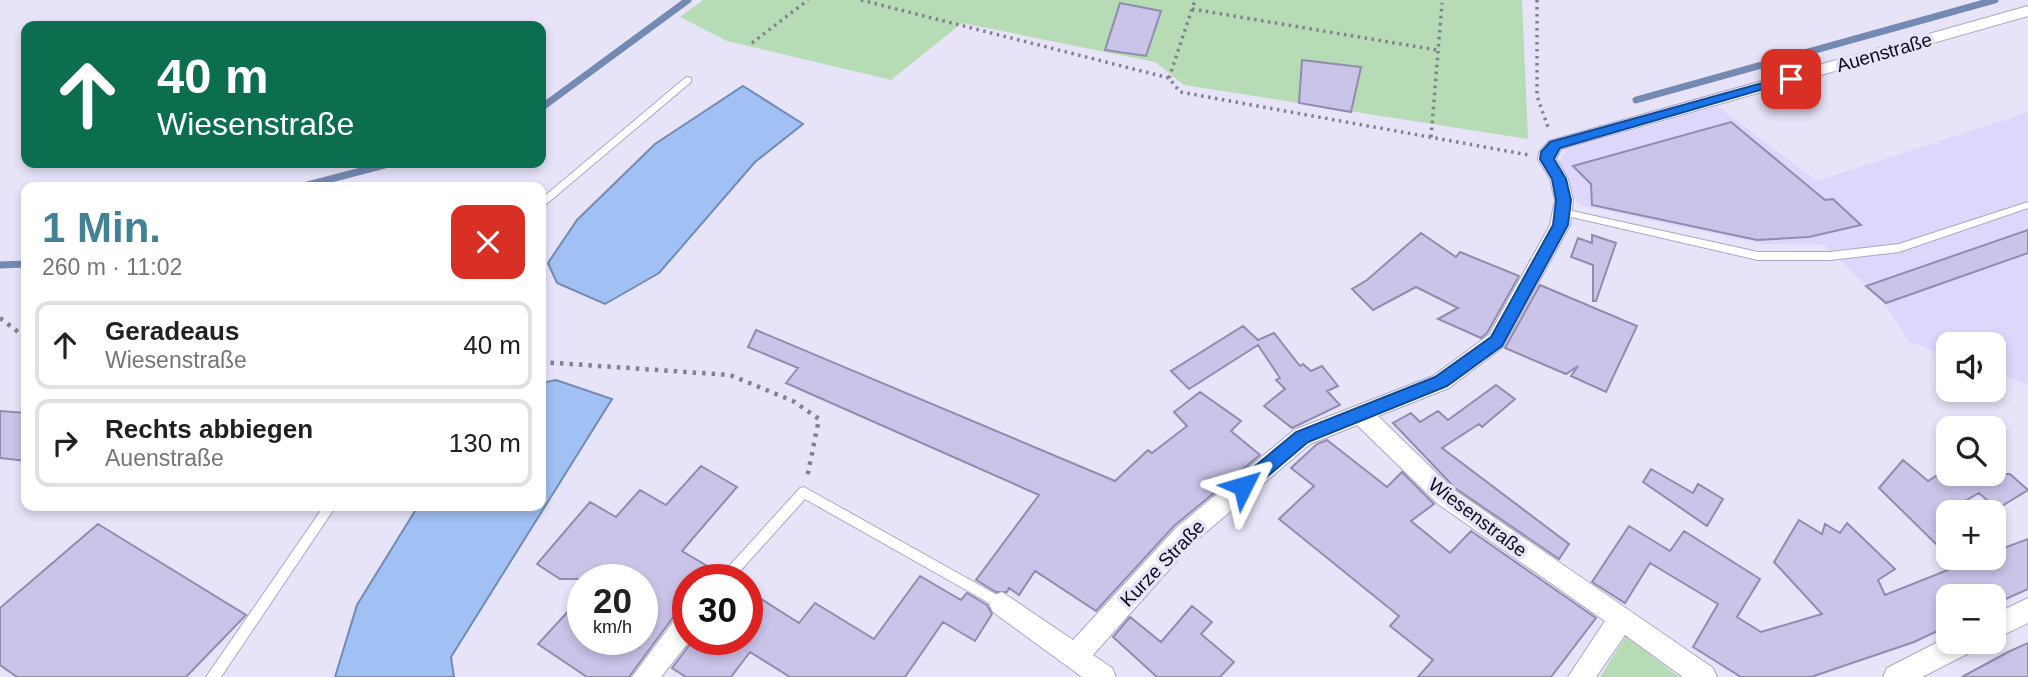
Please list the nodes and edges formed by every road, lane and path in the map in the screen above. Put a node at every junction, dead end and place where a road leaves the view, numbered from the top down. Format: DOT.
graph roads {
  1 [pos="808,0"];
  2 [pos="861,0"];
  3 [pos="1195,0"];
  4 [pos="1537,0"];
  5 [pos="1442,3"];
  6 [pos="1192,9"];
  7 [pos="2028,11"];
  8 [pos="752,43"];
  9 [pos="1437,50"];
  10 [pos="1169,78"];
  11 [pos="688,80"];
  12 [pos="1431,137"];
  13 [pos="1551,152"];
  14 [pos="546,200"];
  15 [pos="2028,205"];
  16 [pos="1563,212"];
  17 [pos="0,318"];
  18 [pos="21,334"];
  19 [pos="546,362"];
  20 [pos="1362,415"];
  21 [pos="804,492"];
  22 [pos="327,511"];
  23 [pos="739,564"];
  24 [pos="1002,604"];
  25 [pos="2028,610"];
  26 [pos="1622,618"];
  27 [pos="2006,621"];
  28 [pos="672,642"];
  29 [pos="1941,654"];
  30 [pos="1076,655"];
  31 [pos="213,677"];
  32 [pos="645,677"];
  33 [pos="1103,677"];
  34 [pos="1581,677"];
  35 [pos="1704,677"];
  36 [pos="1896,677"];
  1 -- 8 [label="path"];
  2 -- 10 [label="path"];
  3 -- 6 [label="path"];
  4 -- 13 [label="path"];
  5 -- 9 [label="path"];
  6 -- 9 [label="path"];
  6 -- 10 [label="path"];
  7 -- 13 [label="street, Auenstraße"];
  9 -- 12 [label="path"];
  10 -- 12 [label="path"];
  11 -- 14 [label="lane"];
  12 -- 13 [label="path"];
  13 -- 16 [label="street"];
  15 -- 16 [label="lane"];
  16 -- 20 [label="street"];
  17 -- 18 [label="path"];
  19 -- 21 [label="path"];
  20 -- 26 [label="street, Wiesenstraße"];
  20 -- 30 [label="street, Kurze Straße"];
  21 -- 23 [label="lane"];
  21 -- 24 [label="lane"];
  22 -- 31 [label="lane"];
  24 -- 30 [label="street"];
  25 -- 27 [label="street"];
  26 -- 34 [label="street"];
  26 -- 35 [label="street, Wiesenstraße"];
  28 -- 32 [label="street"];
  29 -- 36 [label="street"];
  30 -- 33 [label="street"];
}
